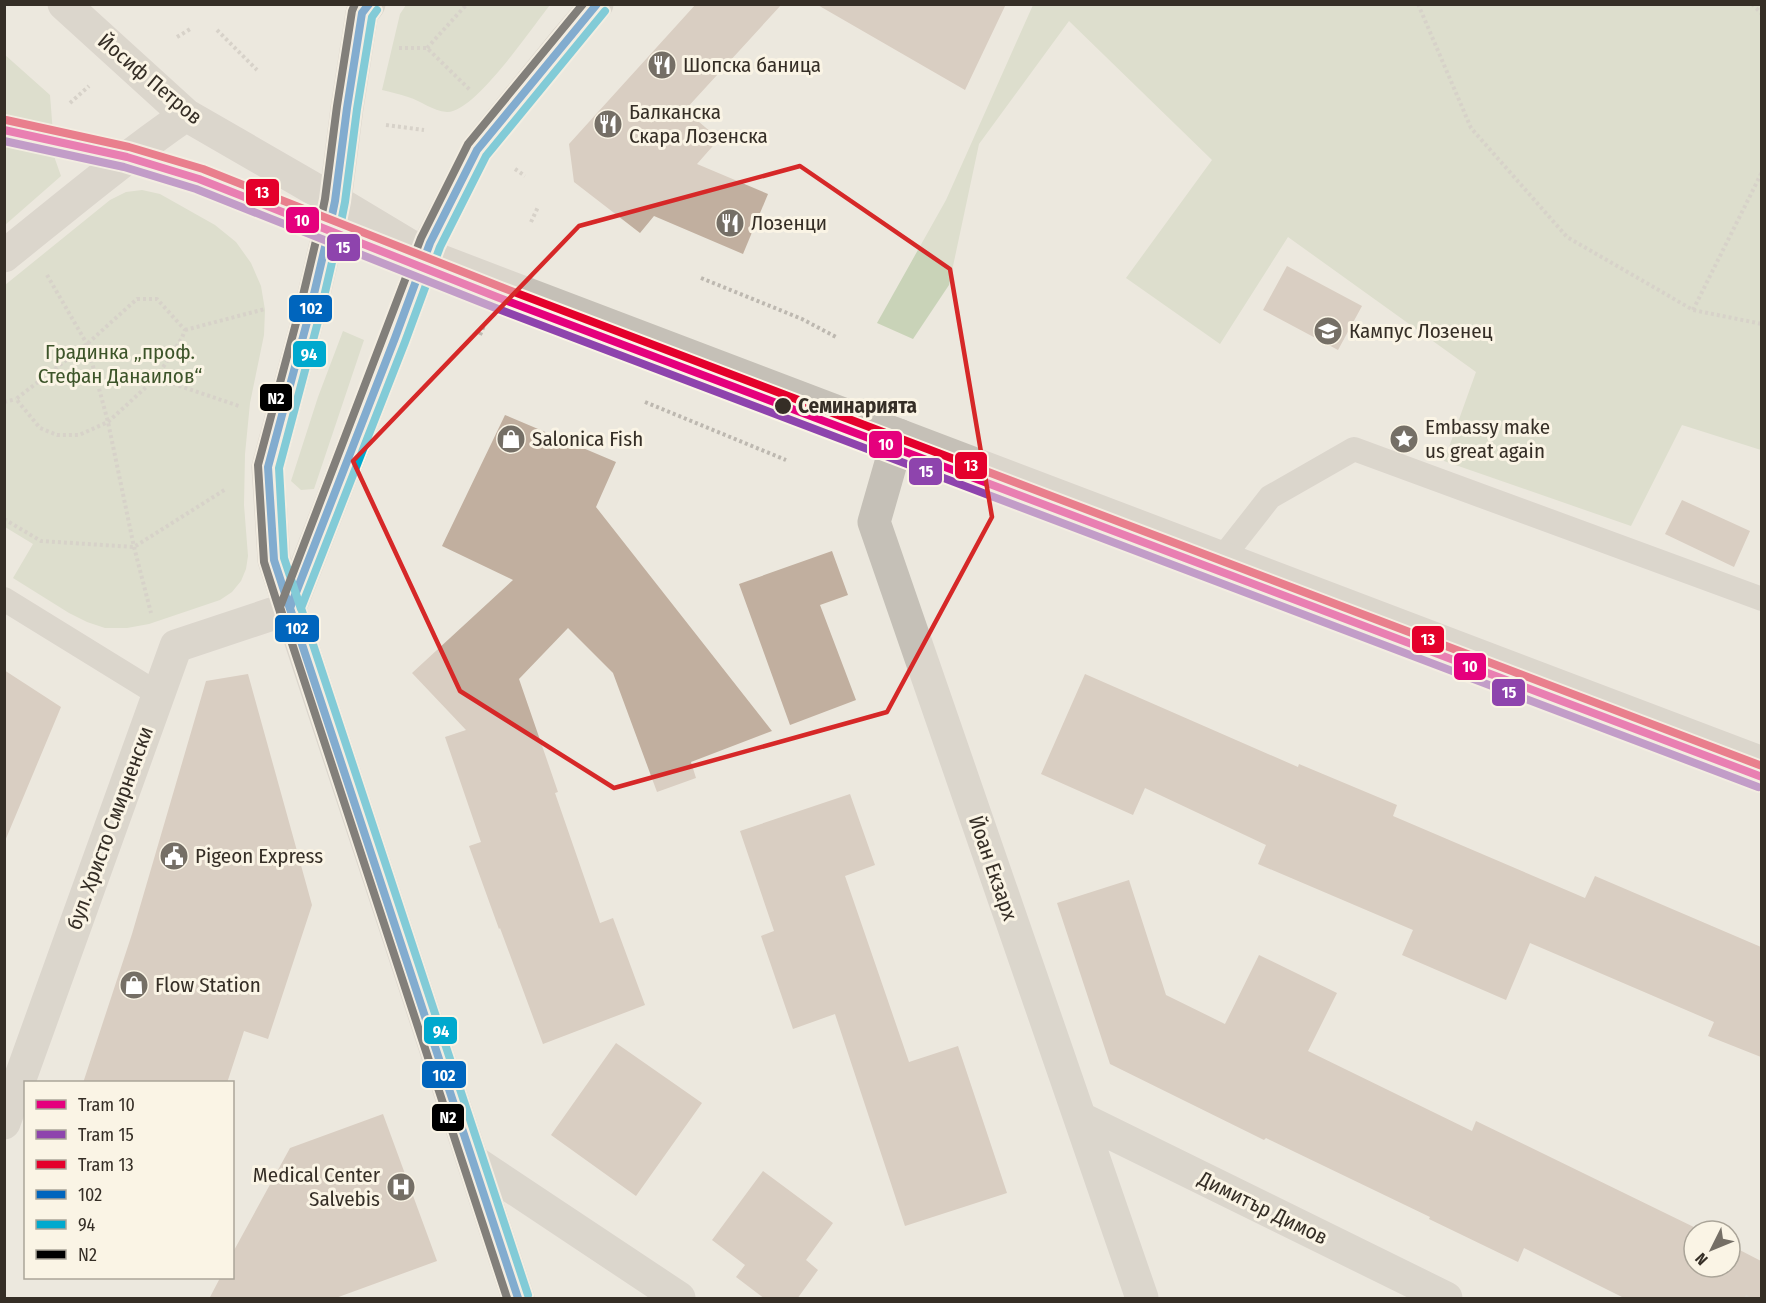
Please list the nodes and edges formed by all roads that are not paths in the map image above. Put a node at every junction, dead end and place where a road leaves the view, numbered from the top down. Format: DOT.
graph roads {
  1 [pos="64,4"];
  2 [pos="369,4"];
  3 [pos="597,4"];
  4 [pos="186,115"];
  5 [pos="335,201"];
  6 [pos="15,248"];
  7 [pos="425,255"];
  8 [pos="899,435"];
  9 [pos="1226,560"];
  10 [pos="4,599"];
  11 [pos="1761,599"];
  12 [pos="290,608"];
  13 [pos="158,694"];
  14 [pos="1761,764"];
  15 [pos="1080,1118"];
  16 [pos="4,1123"];
  17 [pos="473,1161"];
  18 [pos="518,1299"];
  19 [pos="679,1299"];
  20 [pos="1142,1299"];
  21 [pos="1446,1299"];
  1 -- 4 [label="street, Йосиф Петров"];
  2 -- 5 [label="street"];
  3 -- 7 [label="street"];
  4 -- 5 [label="street, Йосиф Петров"];
  4 -- 6 [label="street"];
  5 -- 7 [label="street, Йосиф Петров"];
  5 -- 12 [label="street"];
  7 -- 8 [label="street, Йосиф Петров"];
  7 -- 12 [label="street"];
  8 -- 9 [label="street, Йосиф Петров"];
  8 -- 15 [label="street, Йоан Екзарх"];
  9 -- 11 [label="lane"];
  9 -- 14 [label="street, Йосиф Петров"];
  10 -- 13 [label="lane"];
  12 -- 13 [label="street, бул. Христо Смирненски"];
  12 -- 17 [label="street"];
  13 -- 16 [label="street, бул. Христо Смирненски"];
  15 -- 20 [label="street, Йоан Екзарх"];
  15 -- 21 [label="street, Димитър Димов"];
  17 -- 18 [label="street"];
  17 -- 19 [label="street"];
}
